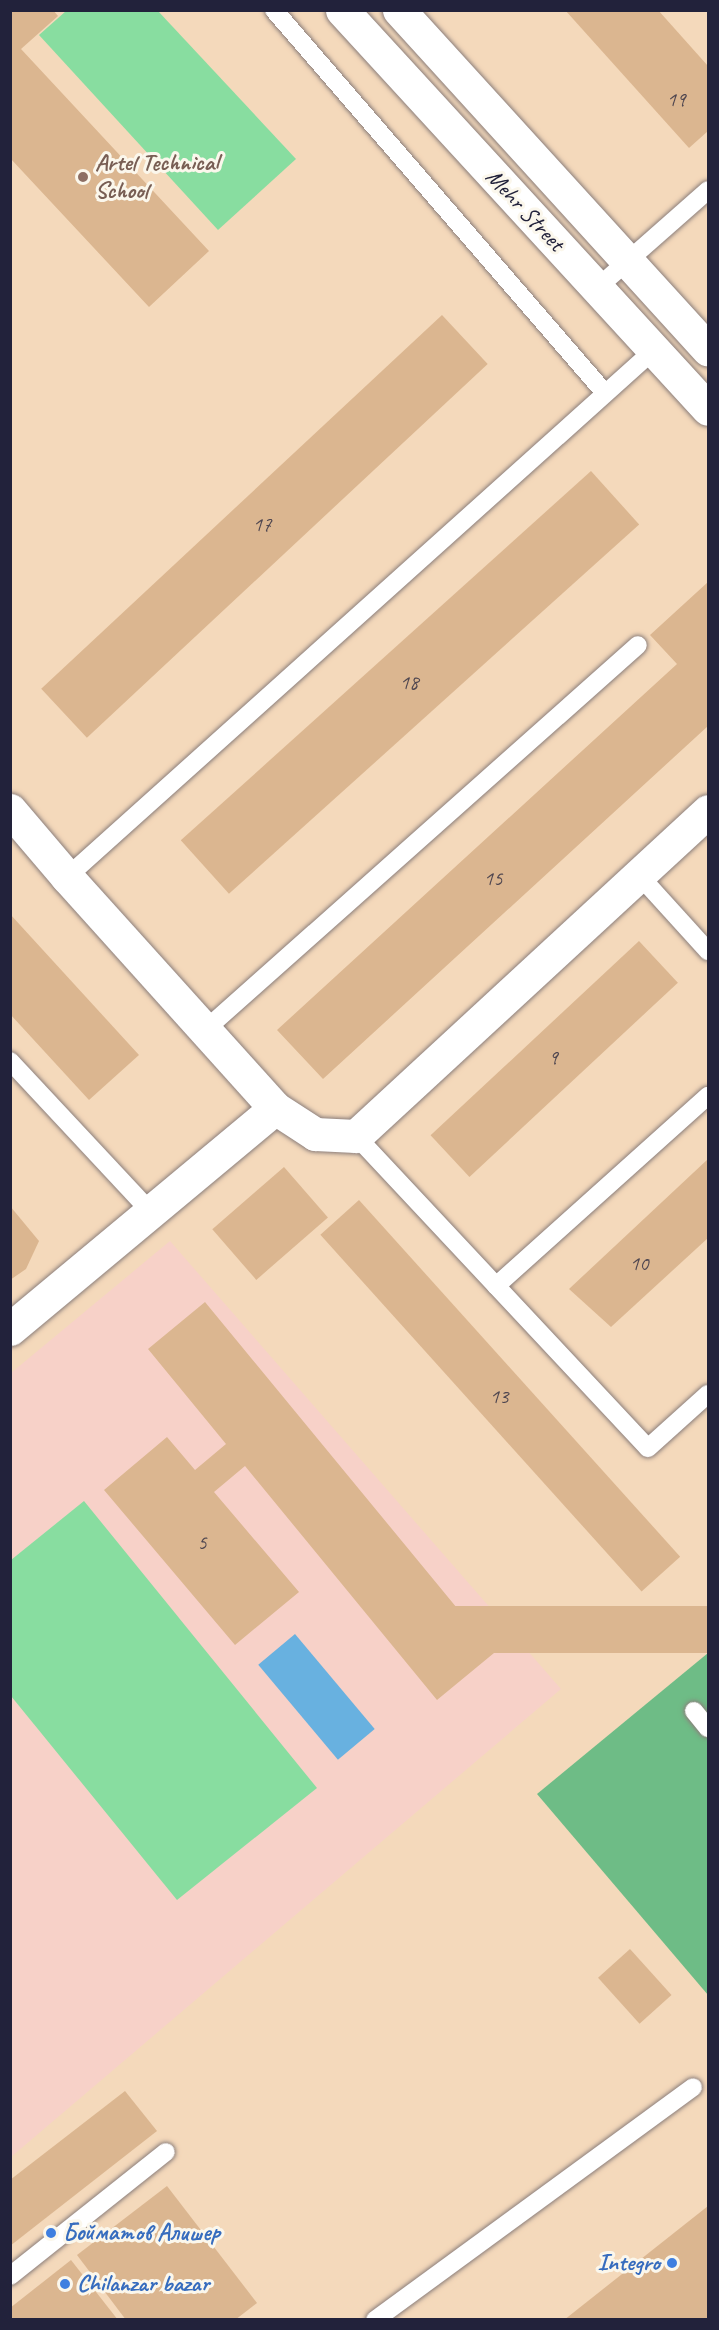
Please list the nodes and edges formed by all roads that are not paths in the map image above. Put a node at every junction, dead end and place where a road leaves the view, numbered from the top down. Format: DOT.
graph roads {
  1 [pos="274,10"];
  2 [pos="342,10"];
  3 [pos="399,10"];
  4 [pos="708,190"];
  5 [pos="629,261"];
  6 [pos="597,288"];
  7 [pos="684,322"];
  8 [pos="708,349"];
  9 [pos="654,350"];
  10 [pos="605,393"];
  11 [pos="708,409"];
  12 [pos="638,645"];
  13 [pos="10,810"];
  14 [pos="708,811"];
  15 [pos="639,875"];
  16 [pos="67,877"];
  17 [pos="708,951"];
  18 [pos="205,1030"];
  19 [pos="10,1061"];
  20 [pos="708,1096"];
  21 [pos="275,1108"];
  22 [pos="356,1136"];
  23 [pos="151,1212"];
  24 [pos="496,1286"];
  25 [pos="10,1329"];
  26 [pos="708,1394"];
  27 [pos="694,1711"];
  28 [pos="708,1728"];
  29 [pos="693,2087"];
  30 [pos="166,2152"];
  31 [pos="10,2276"];
  32 [pos="375,2319"];
  1 -- 10 [label="lane"];
  2 -- 6 [label="street, Mehr Street"];
  3 -- 5 [label="street, Mehr Street"];
  4 -- 5 [label="lane"];
  5 -- 6 [label="lane"];
  5 -- 7 [label="street, Mehr Street"];
  6 -- 9 [label="street, Mehr Street"];
  7 -- 8 [label="street, Mehr Street"];
  7 -- 9 [label="street"];
  9 -- 10 [label="lane"];
  9 -- 11 [label="street, Mehr Street"];
  10 -- 16 [label="lane"];
  12 -- 18 [label="lane"];
  13 -- 16 [label="street"];
  14 -- 15 [label="street"];
  15 -- 17 [label="lane"];
  15 -- 22 [label="street"];
  16 -- 18 [label="street"];
  18 -- 21 [label="street"];
  19 -- 23 [label="lane"];
  20 -- 24 [label="lane"];
  21 -- 22 [label="street"];
  21 -- 23 [label="street"];
  22 -- 24 [label="lane"];
  23 -- 25 [label="street"];
  24 -- 26 [label="lane"];
  27 -- 28 [label="lane"];
  29 -- 32 [label="lane"];
  30 -- 31 [label="lane"];
}
